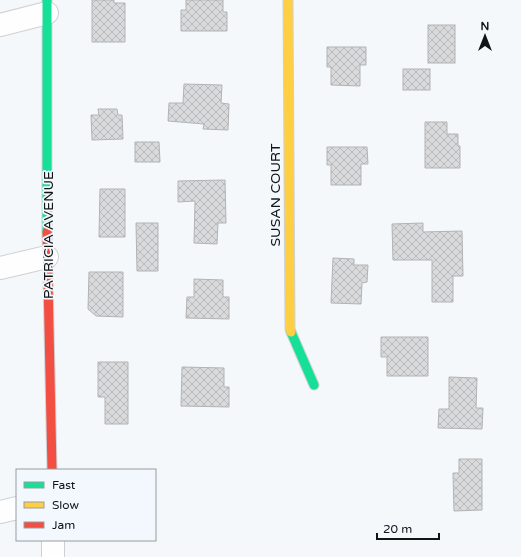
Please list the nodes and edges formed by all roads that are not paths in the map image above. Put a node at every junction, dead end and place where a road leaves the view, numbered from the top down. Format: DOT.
graph roads {
  1 [pos="288,0"];
  2 [pos="47,7"];
  3 [pos="0,25"];
  4 [pos="47,257"];
  5 [pos="0,268"];
  6 [pos="314,385"];
  7 [pos="52,469"];
  8 [pos="16,508"];
  9 [pos="0,512"];
  10 [pos="53,541"];
  11 [pos="53,557"];
  1 -- 6 [label="street, SUSAN COURT"];
  2 -- 3 [label="street"];
  2 -- 4 [label="street, PATRICIA AVENUE"];
  4 -- 5 [label="street"];
  4 -- 7 [label="street, PATRICIA AVENUE"];
  8 -- 9 [label="street"];
  10 -- 11 [label="street"];
}
